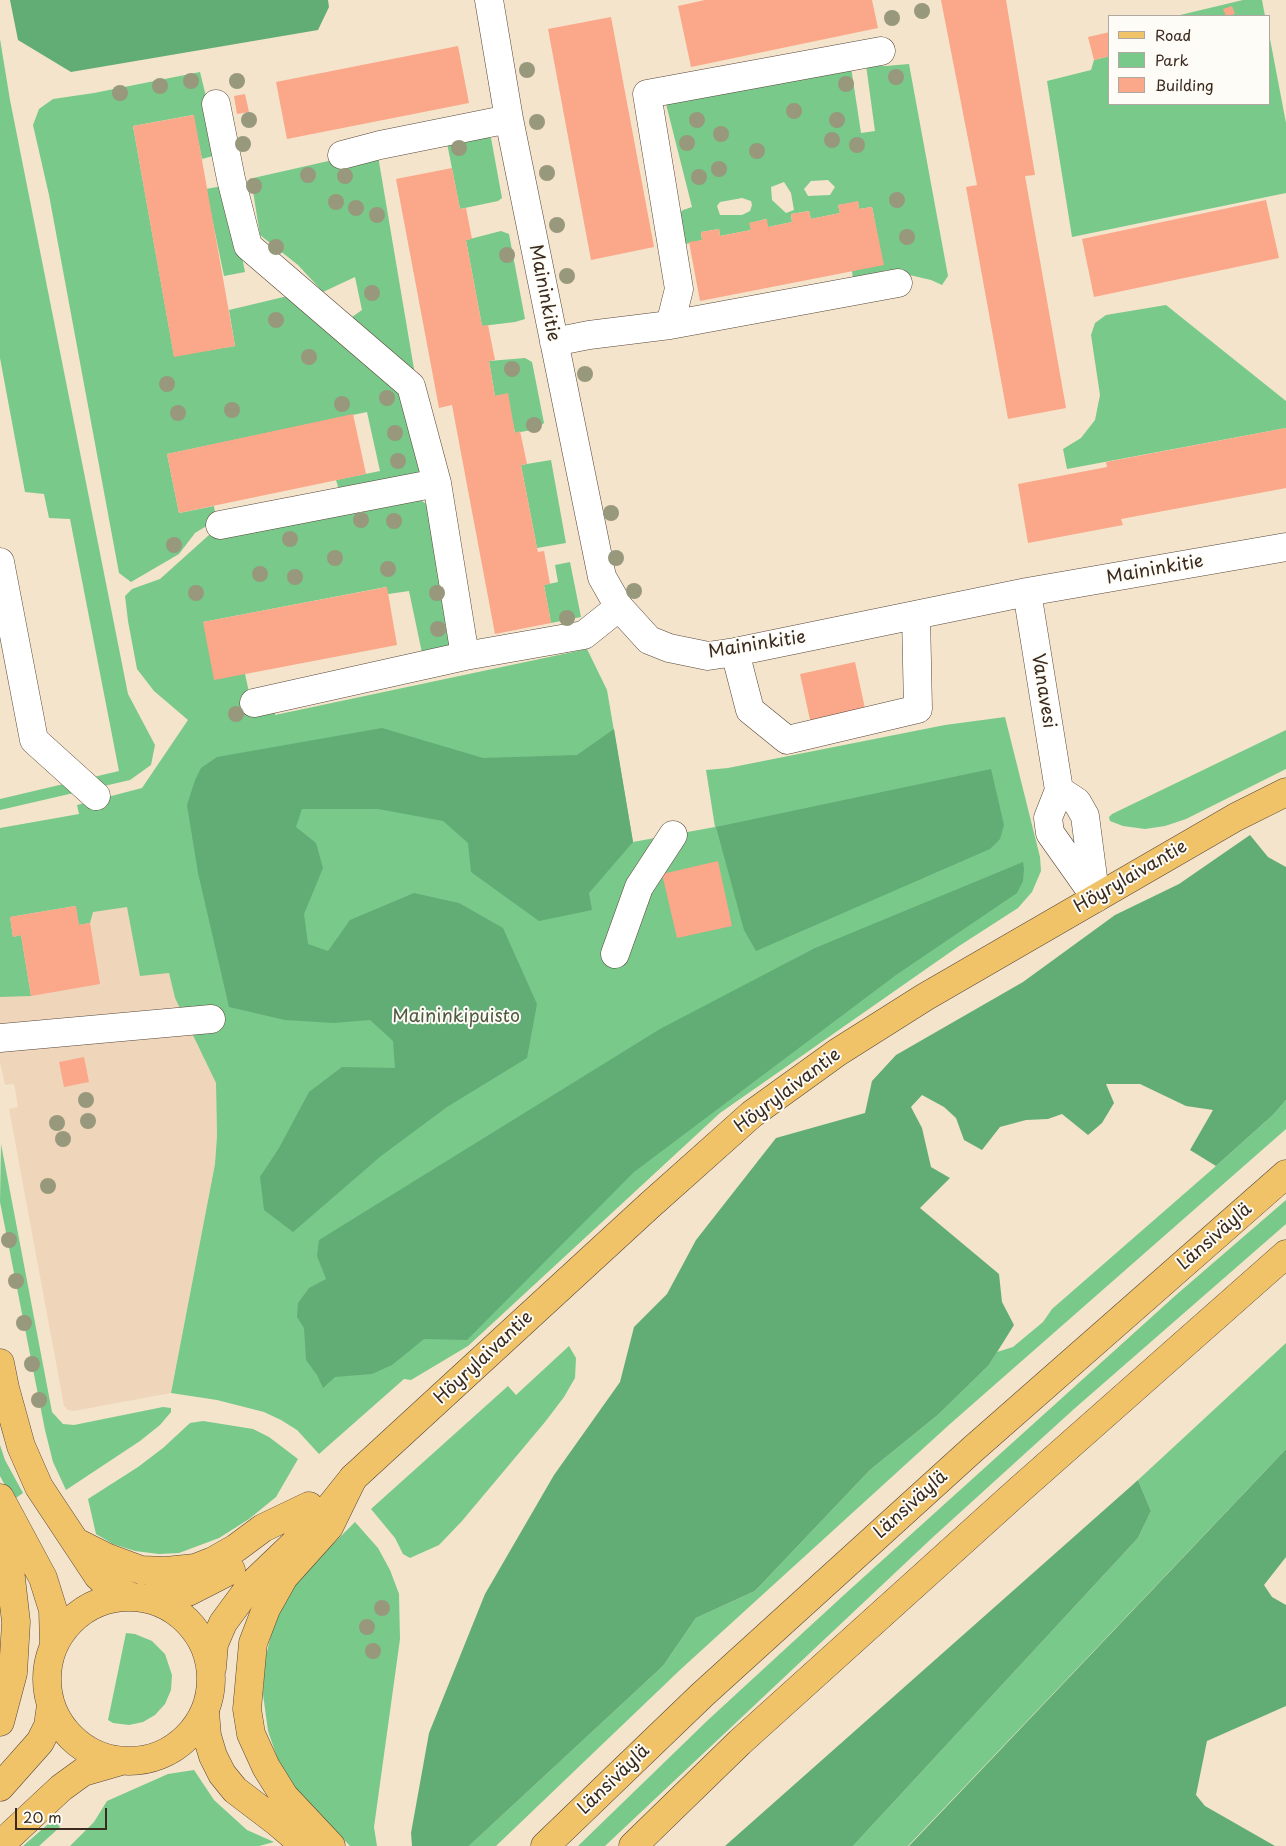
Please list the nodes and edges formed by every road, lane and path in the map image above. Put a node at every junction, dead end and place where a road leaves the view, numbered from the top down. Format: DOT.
graph roads {
  1 [pos="489,0"];
  2 [pos="881,51"];
  3 [pos="216,104"];
  4 [pos="509,119"];
  5 [pos="342,155"];
  6 [pos="898,283"];
  7 [pos="670,325"];
  8 [pos="554,342"];
  9 [pos="437,483"];
  10 [pos="220,525"];
  11 [pos="1286,547"];
  12 [pos="0,562"];
  13 [pos="1027,592"];
  14 [pos="619,607"];
  15 [pos="916,615"];
  16 [pos="735,652"];
  17 [pos="465,656"];
  18 [pos="254,702"];
  19 [pos="1059,790"];
  20 [pos="1286,792"];
  21 [pos="96,796"];
  22 [pos="673,835"];
  23 [pos="1096,898"];
  24 [pos="615,954"];
  25 [pos="211,1019"];
  26 [pos="0,1038"];
  27 [pos="1286,1174"];
  28 [pos="1286,1254"];
  29 [pos="0,1363"];
  30 [pos="354,1478"];
  31 [pos="0,1498"];
  32 [pos="309,1506"];
  33 [pos="0,1540"];
  34 [pos="76,1542"];
  35 [pos="139,1597"];
  36 [pos="54,1644"];
  37 [pos="212,1668"];
  38 [pos="51,1706"];
  39 [pos="205,1712"];
  40 [pos="0,1722"];
  41 [pos="121,1761"];
  42 [pos="0,1786"];
  43 [pos="0,1844"];
  44 [pos="305,1846"];
  45 [pos="330,1846"];
  46 [pos="545,1846"];
  47 [pos="633,1846"];
  1 -- 4 [label="street, Maininkitie"];
  2 -- 7 [label="street"];
  3 -- 9 [label="street"];
  4 -- 5 [label="street"];
  4 -- 8 [label="street, Maininkitie"];
  6 -- 7 [label="street"];
  7 -- 8 [label="street"];
  8 -- 14 [label="street, Maininkitie"];
  9 -- 10 [label="street"];
  9 -- 17 [label="street"];
  11 -- 13 [label="street, Maininkitie"];
  12 -- 21 [label="street"];
  13 -- 15 [label="street, Maininkitie"];
  13 -- 19 [label="street, Vanavesi"];
  14 -- 16 [label="street, Maininkitie"];
  14 -- 17 [label="street"];
  15 -- 16 [label="street, Maininkitie"];
  15 -- 16 [label="street"];
  17 -- 18 [label="street"];
  19 -- 23 [label="street"];
  19 -- 23 [label="street"];
  20 -- 23 [label="main road, Höyrylaivantie"];
  22 -- 24 [label="street"];
  23 -- 30 [label="main road, Höyrylaivantie"];
  25 -- 26 [label="street"];
  27 -- 46 [label="main road, Länsiväylä"];
  28 -- 47 [label="main road"];
  29 -- 34 [label="main road"];
  30 -- 32 [label="main road, Höyrylaivantie"];
  30 -- 37 [label="main road, Höyrylaivantie"];
  30 -- 45 [label="main road"];
  31 -- 36 [label="main road"];
  32 -- 34 [label="main road"];
  32 -- 35 [label="main road, Höyrylaivantie"];
  33 -- 40 [label="main road"];
  34 -- 35 [label="main road"];
  35 -- 36 [label="main road"];
  35 -- 37 [label="main road"];
  36 -- 38 [label="main road"];
  37 -- 39 [label="main road"];
  38 -- 41 [label="main road"];
  38 -- 42 [label="main road"];
  39 -- 41 [label="main road"];
  39 -- 44 [label="main road"];
  41 -- 43 [label="main road"];
}
